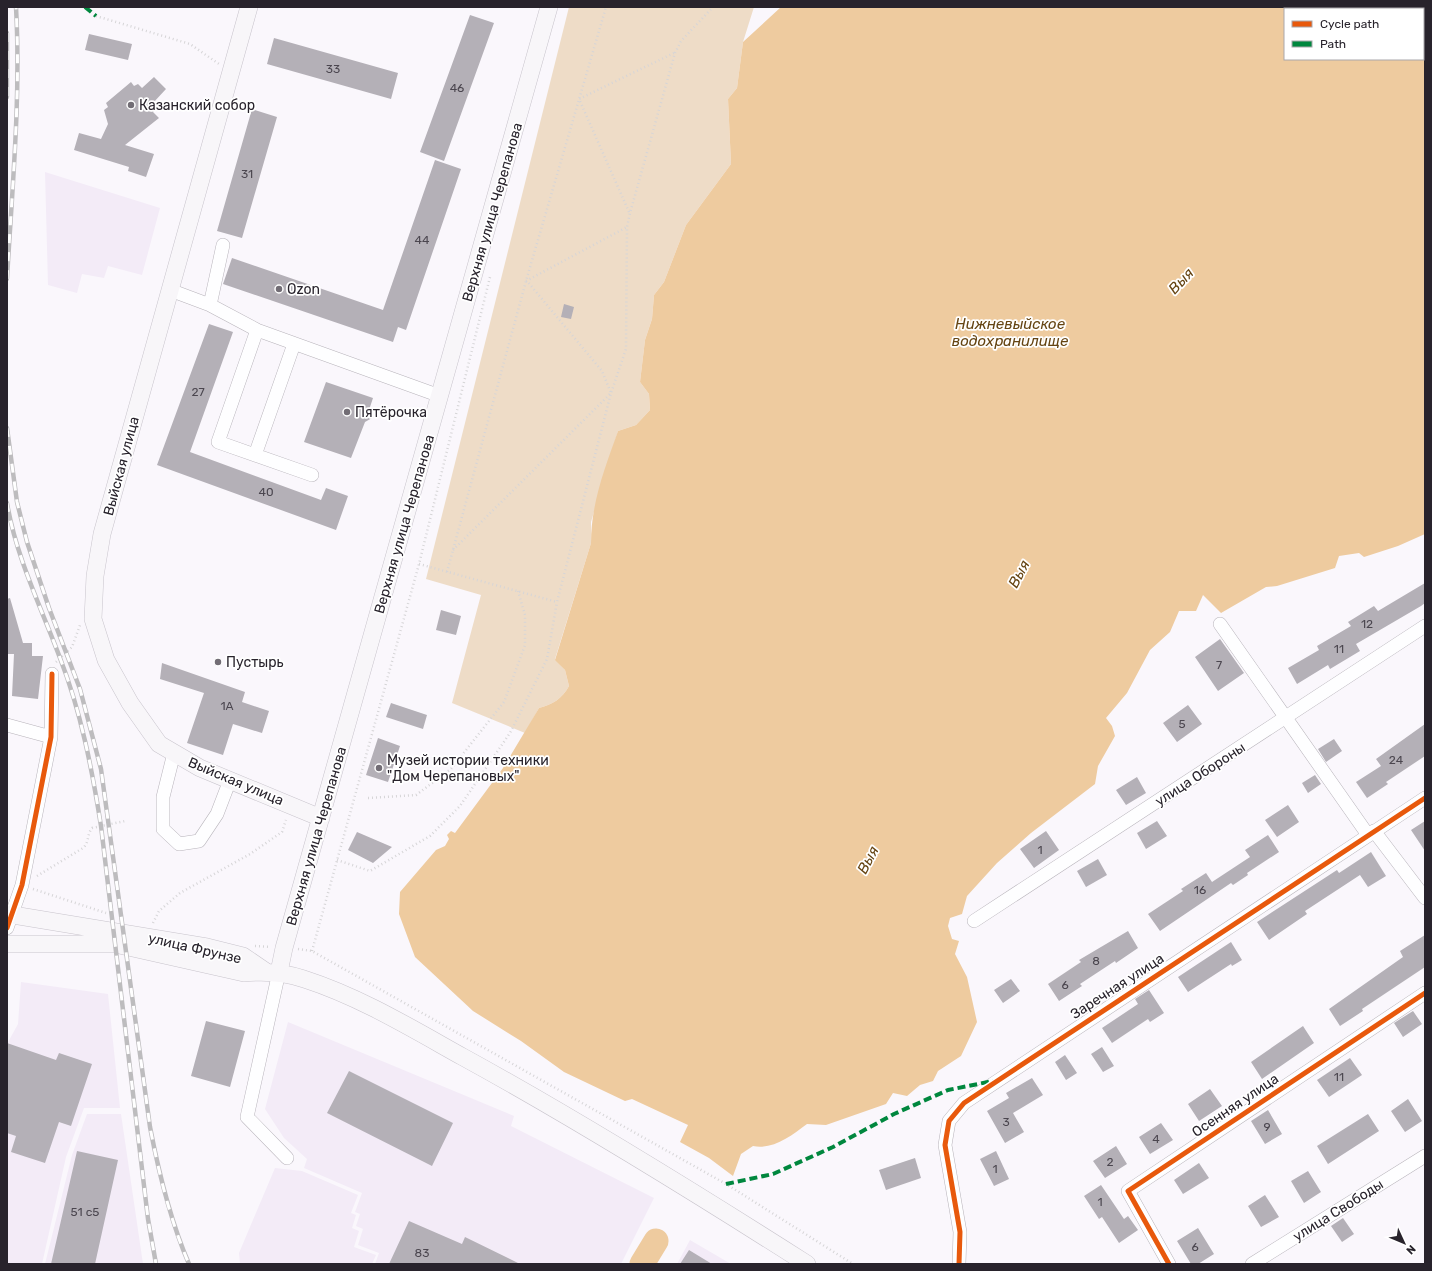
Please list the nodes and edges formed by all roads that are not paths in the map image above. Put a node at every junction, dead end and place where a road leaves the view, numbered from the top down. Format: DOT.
graph roads {
  1 [pos="249,7"];
  2 [pos="549,7"];
  3 [pos="223,245"];
  4 [pos="170,290"];
  5 [pos="210,305"];
  6 [pos="257,330"];
  7 [pos="294,344"];
  8 [pos="440,396"];
  9 [pos="255,455"];
  10 [pos="312,475"];
  11 [pos="1220,624"];
  12 [pos="1425,626"];
  13 [pos="52,674"];
  14 [pos="1286,718"];
  15 [pos="7,725"];
  16 [pos="51,737"];
  17 [pos="174,753"];
  18 [pos="230,780"];
  19 [pos="1425,798"];
  20 [pos="321,818"];
  21 [pos="1371,833"];
  22 [pos="1425,898"];
  23 [pos="8,918"];
  24 [pos="974,921"];
  25 [pos="7,944"];
  26 [pos="272,971"];
  27 [pos="1425,993"];
  28 [pos="1425,1156"];
  29 [pos="287,1158"];
  30 [pos="807,1264"];
  31 [pos="959,1264"];
  32 [pos="1169,1264"];
  33 [pos="1252,1264"];
  1 -- 4 [label="main road, Выйская улица"];
  2 -- 8 [label="main road, Верхняя улица Черепанова"];
  3 -- 5 [label="street"];
  4 -- 5 [label="street"];
  4 -- 17 [label="main road, Выйская улица"];
  5 -- 6 [label="street"];
  6 -- 7 [label="street"];
  6 -- 9 [label="street"];
  7 -- 8 [label="street"];
  7 -- 9 [label="street"];
  8 -- 20 [label="main road, Верхняя улица Черепанова"];
  9 -- 10 [label="street"];
  11 -- 14 [label="street"];
  12 -- 14 [label="street, улица Обороны"];
  13 -- 16 [label="street"];
  14 -- 21 [label="street"];
  14 -- 24 [label="street, улица Обороны"];
  15 -- 16 [label="street"];
  16 -- 23 [label="street"];
  17 -- 18 [label="main road, Выйская улица"];
  17 -- 18 [label="street"];
  18 -- 20 [label="main road, Выйская улица"];
  19 -- 21 [label="street, Заречная улица"];
  20 -- 26 [label="main road, Верхняя улица Черепанова"];
  21 -- 22 [label="street"];
  21 -- 31 [label="street, Заречная улица"];
  23 -- 26 [label="main road, улица Фрунзе"];
  25 -- 26 [label="main road, улица Фрунзе"];
  26 -- 29 [label="street"];
  26 -- 30 [label="main road"];
  27 -- 32 [label="street, Осенняя улица"];
  28 -- 33 [label="street, улица Свободы"];
}
